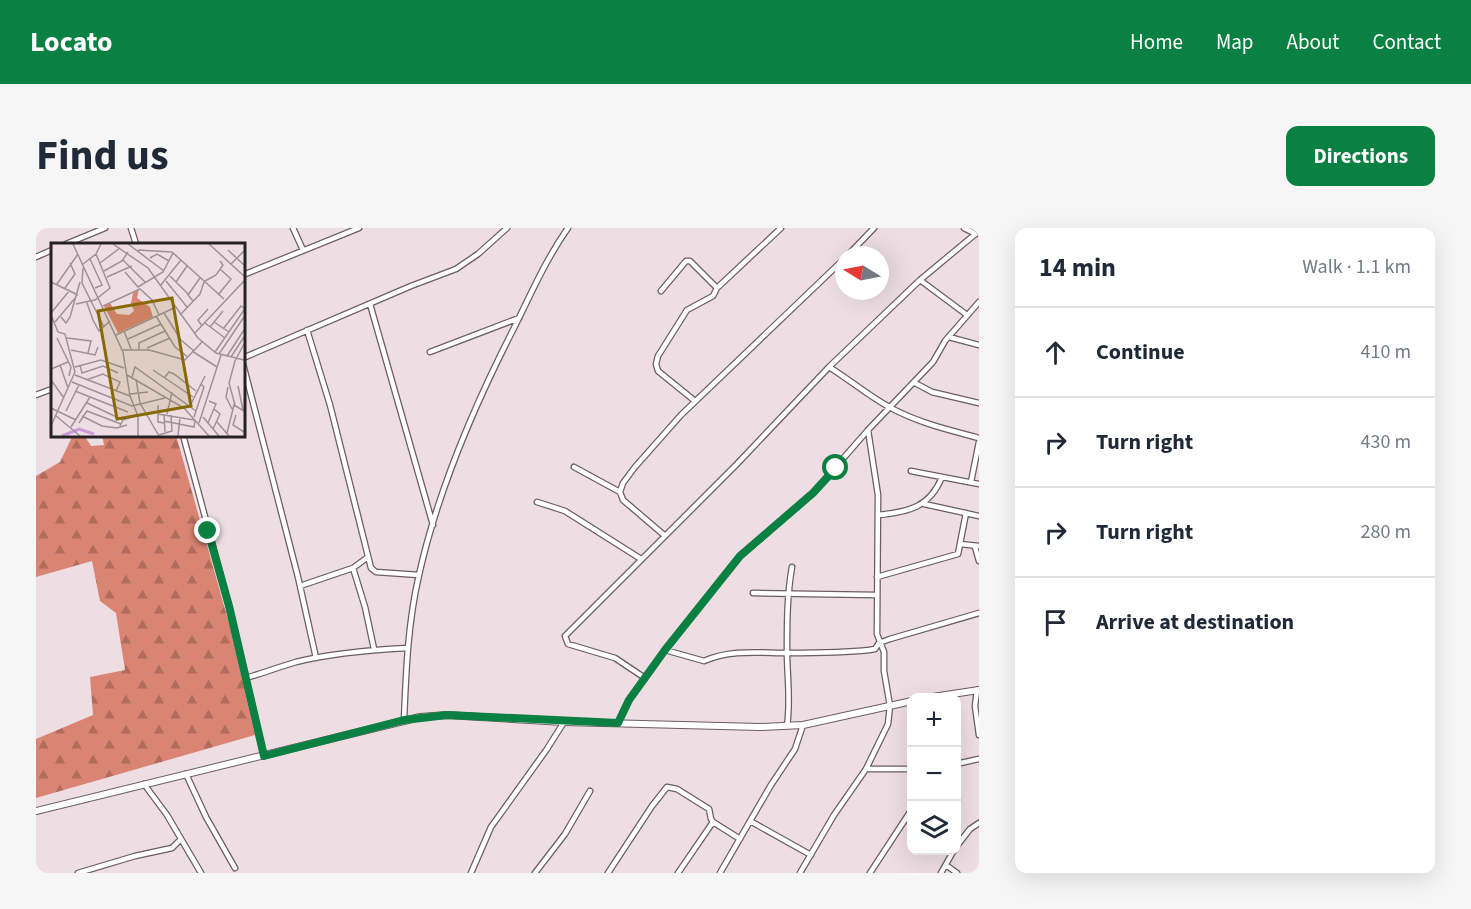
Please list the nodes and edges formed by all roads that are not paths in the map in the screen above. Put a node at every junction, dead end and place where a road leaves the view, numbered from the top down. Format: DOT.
graph roads {
  1 [pos="105,228"];
  2 [pos="131,228"];
  3 [pos="293,228"];
  4 [pos="359,228"];
  5 [pos="507,228"];
  6 [pos="568,228"];
  7 [pos="781,228"];
  8 [pos="874,228"];
  9 [pos="964,228"];
  10 [pos="977,232"];
  11 [pos="68,243"];
  12 [pos="136,243"];
  13 [pos="857,246"];
  14 [pos="51,250"];
  15 [pos="303,250"];
  16 [pos="36,257"];
  17 [pos="835,268"];
  18 [pos="244,275"];
  19 [pos="920,280"];
  20 [pos="717,288"];
  21 [pos="661,291"];
  22 [pos="979,302"];
  23 [pos="370,304"];
  24 [pos="967,315"];
  25 [pos="519,318"];
  26 [pos="307,330"];
  27 [pos="949,337"];
  28 [pos="979,345"];
  29 [pos="430,352"];
  30 [pos="244,358"];
  31 [pos="829,367"];
  32 [pos="244,368"];
  33 [pos="915,383"];
  34 [pos="51,389"];
  35 [pos="36,395"];
  36 [pos="695,401"];
  37 [pos="979,403"];
  38 [pos="890,408"];
  39 [pos="868,430"];
  40 [pos="183,436"];
  41 [pos="979,440"];
  42 [pos="574,467"];
  43 [pos="911,471"];
  44 [pos="942,477"];
  45 [pos="971,482"];
  46 [pos="979,484"];
  47 [pos="620,492"];
  48 [pos="537,502"];
  49 [pos="924,504"];
  50 [pos="966,513"];
  51 [pos="878,515"];
  52 [pos="979,516"];
  53 [pos="433,525"];
  54 [pos="664,535"];
  55 [pos="960,544"];
  56 [pos="977,547"];
  57 [pos="368,557"];
  58 [pos="641,559"];
  59 [pos="979,561"];
  60 [pos="792,567"];
  61 [pos="353,568"];
  62 [pos="419,575"];
  63 [pos="877,577"];
  64 [pos="300,586"];
  65 [pos="753,593"];
  66 [pos="788,594"];
  67 [pos="876,595"];
  68 [pos="979,614"];
  69 [pos="879,643"];
  70 [pos="407,648"];
  71 [pos="374,650"];
  72 [pos="665,650"];
  73 [pos="787,653"];
  74 [pos="316,658"];
  75 [pos="246,678"];
  76 [pos="645,678"];
  77 [pos="978,690"];
  78 [pos="958,693"];
  79 [pos="907,701"];
  80 [pos="890,706"];
  81 [pos="404,720"];
  82 [pos="564,722"];
  83 [pos="618,723"];
  84 [pos="803,725"];
  85 [pos="787,726"];
  86 [pos="979,735"];
  87 [pos="264,756"];
  88 [pos="979,759"];
  89 [pos="961,763"];
  90 [pos="866,769"];
  91 [pos="907,769"];
  92 [pos="186,774"];
  93 [pos="144,784"];
  94 [pos="590,791"];
  95 [pos="36,811"];
  96 [pos="907,816"];
  97 [pos="750,821"];
  98 [pos="713,822"];
  99 [pos="979,823"];
  100 [pos="181,839"];
  101 [pos="740,839"];
  102 [pos="961,842"];
  103 [pos="811,855"];
  104 [pos="952,855"];
  105 [pos="946,865"];
  106 [pos="235,868"];
  107 [pos="89,872"];
  108 [pos="78,873"];
  109 [pos="201,873"];
  110 [pos="471,873"];
  111 [pos="536,873"];
  112 [pos="608,873"];
  113 [pos="678,873"];
  114 [pos="720,873"];
  115 [pos="800,873"];
  116 [pos="870,873"];
  117 [pos="941,873"];
  118 [pos="957,873"];
  1 -- 11 [label="street"];
  2 -- 12 [label="street"];
  3 -- 15 [label="street"];
  4 -- 15 [label="street"];
  5 -- 23 [label="street"];
  6 -- 25 [label="street"];
  7 -- 20 [label="street"];
  8 -- 13 [label="street"];
  9 -- 10 [label="street"];
  10 -- 19 [label="street"];
  14 -- 16 [label="street"];
  15 -- 18 [label="street"];
  17 -- 36 [label="street"];
  19 -- 24 [label="street"];
  19 -- 31 [label="street"];
  20 -- 21 [label="street"];
  20 -- 36 [label="street"];
  22 -- 24 [label="street"];
  23 -- 26 [label="street"];
  23 -- 53 [label="street"];
  24 -- 27 [label="street"];
  25 -- 29 [label="street"];
  25 -- 53 [label="street"];
  26 -- 30 [label="street"];
  26 -- 57 [label="street"];
  27 -- 28 [label="street"];
  27 -- 33 [label="street"];
  31 -- 38 [label="street"];
  31 -- 54 [label="street"];
  32 -- 64 [label="street"];
  33 -- 37 [label="street"];
  33 -- 38 [label="street"];
  34 -- 35 [label="street"];
  36 -- 47 [label="street"];
  38 -- 39 [label="street"];
  38 -- 41 [label="street"];
  39 -- 51 [label="street"];
  39 -- 72 [label="street"];
  40 -- 75 [label="street"];
  41 -- 45 [label="street"];
  42 -- 47 [label="street"];
  43 -- 44 [label="street"];
  44 -- 45 [label="street"];
  44 -- 49 [label="street"];
  45 -- 46 [label="street"];
  47 -- 54 [label="street"];
  48 -- 58 [label="street"];
  49 -- 50 [label="street"];
  49 -- 51 [label="street"];
  50 -- 52 [label="street"];
  50 -- 55 [label="street"];
  51 -- 63 [label="street"];
  53 -- 62 [label="street"];
  54 -- 58 [label="street"];
  55 -- 56 [label="street"];
  55 -- 63 [label="street"];
  56 -- 59 [label="street"];
  57 -- 61 [label="street"];
  57 -- 62 [label="street"];
  58 -- 76 [label="street"];
  60 -- 66 [label="street"];
  61 -- 64 [label="street"];
  61 -- 71 [label="street"];
  62 -- 70 [label="street"];
  63 -- 67 [label="street"];
  64 -- 74 [label="street"];
  65 -- 66 [label="street"];
  66 -- 67 [label="street"];
  66 -- 73 [label="street"];
  67 -- 69 [label="street"];
  68 -- 69 [label="street"];
  69 -- 73 [label="street"];
  69 -- 80 [label="street"];
  70 -- 71 [label="street"];
  70 -- 81 [label="street"];
  71 -- 74 [label="street"];
  72 -- 73 [label="street"];
  72 -- 76 [label="street"];
  73 -- 85 [label="street"];
  74 -- 75 [label="street"];
  75 -- 87 [label="street"];
  76 -- 83 [label="street"];
  77 -- 78 [label="main road"];
  77 -- 86 [label="street"];
  79 -- 80 [label="main road"];
  80 -- 84 [label="main road"];
  80 -- 90 [label="street"];
  81 -- 82 [label="main road"];
  81 -- 87 [label="main road"];
  82 -- 83 [label="main road"];
  82 -- 110 [label="street"];
  83 -- 85 [label="main road"];
  84 -- 85 [label="main road"];
  84 -- 97 [label="street"];
  87 -- 92 [label="main road"];
  88 -- 89 [label="street"];
  90 -- 91 [label="street"];
  90 -- 103 [label="street"];
  92 -- 93 [label="main road"];
  92 -- 106 [label="street"];
  93 -- 95 [label="main road"];
  93 -- 100 [label="street"];
  94 -- 111 [label="street"];
  96 -- 116 [label="street"];
  97 -- 101 [label="street"];
  97 -- 103 [label="street"];
  98 -- 101 [label="street"];
  98 -- 112 [label="street"];
  98 -- 113 [label="street"];
  99 -- 102 [label="street"];
  100 -- 107 [label="street"];
  100 -- 109 [label="street"];
  101 -- 114 [label="street"];
  103 -- 115 [label="street"];
  104 -- 105 [label="street"];
  105 -- 117 [label="street"];
  105 -- 118 [label="street"];
  107 -- 108 [label="street"];
}
